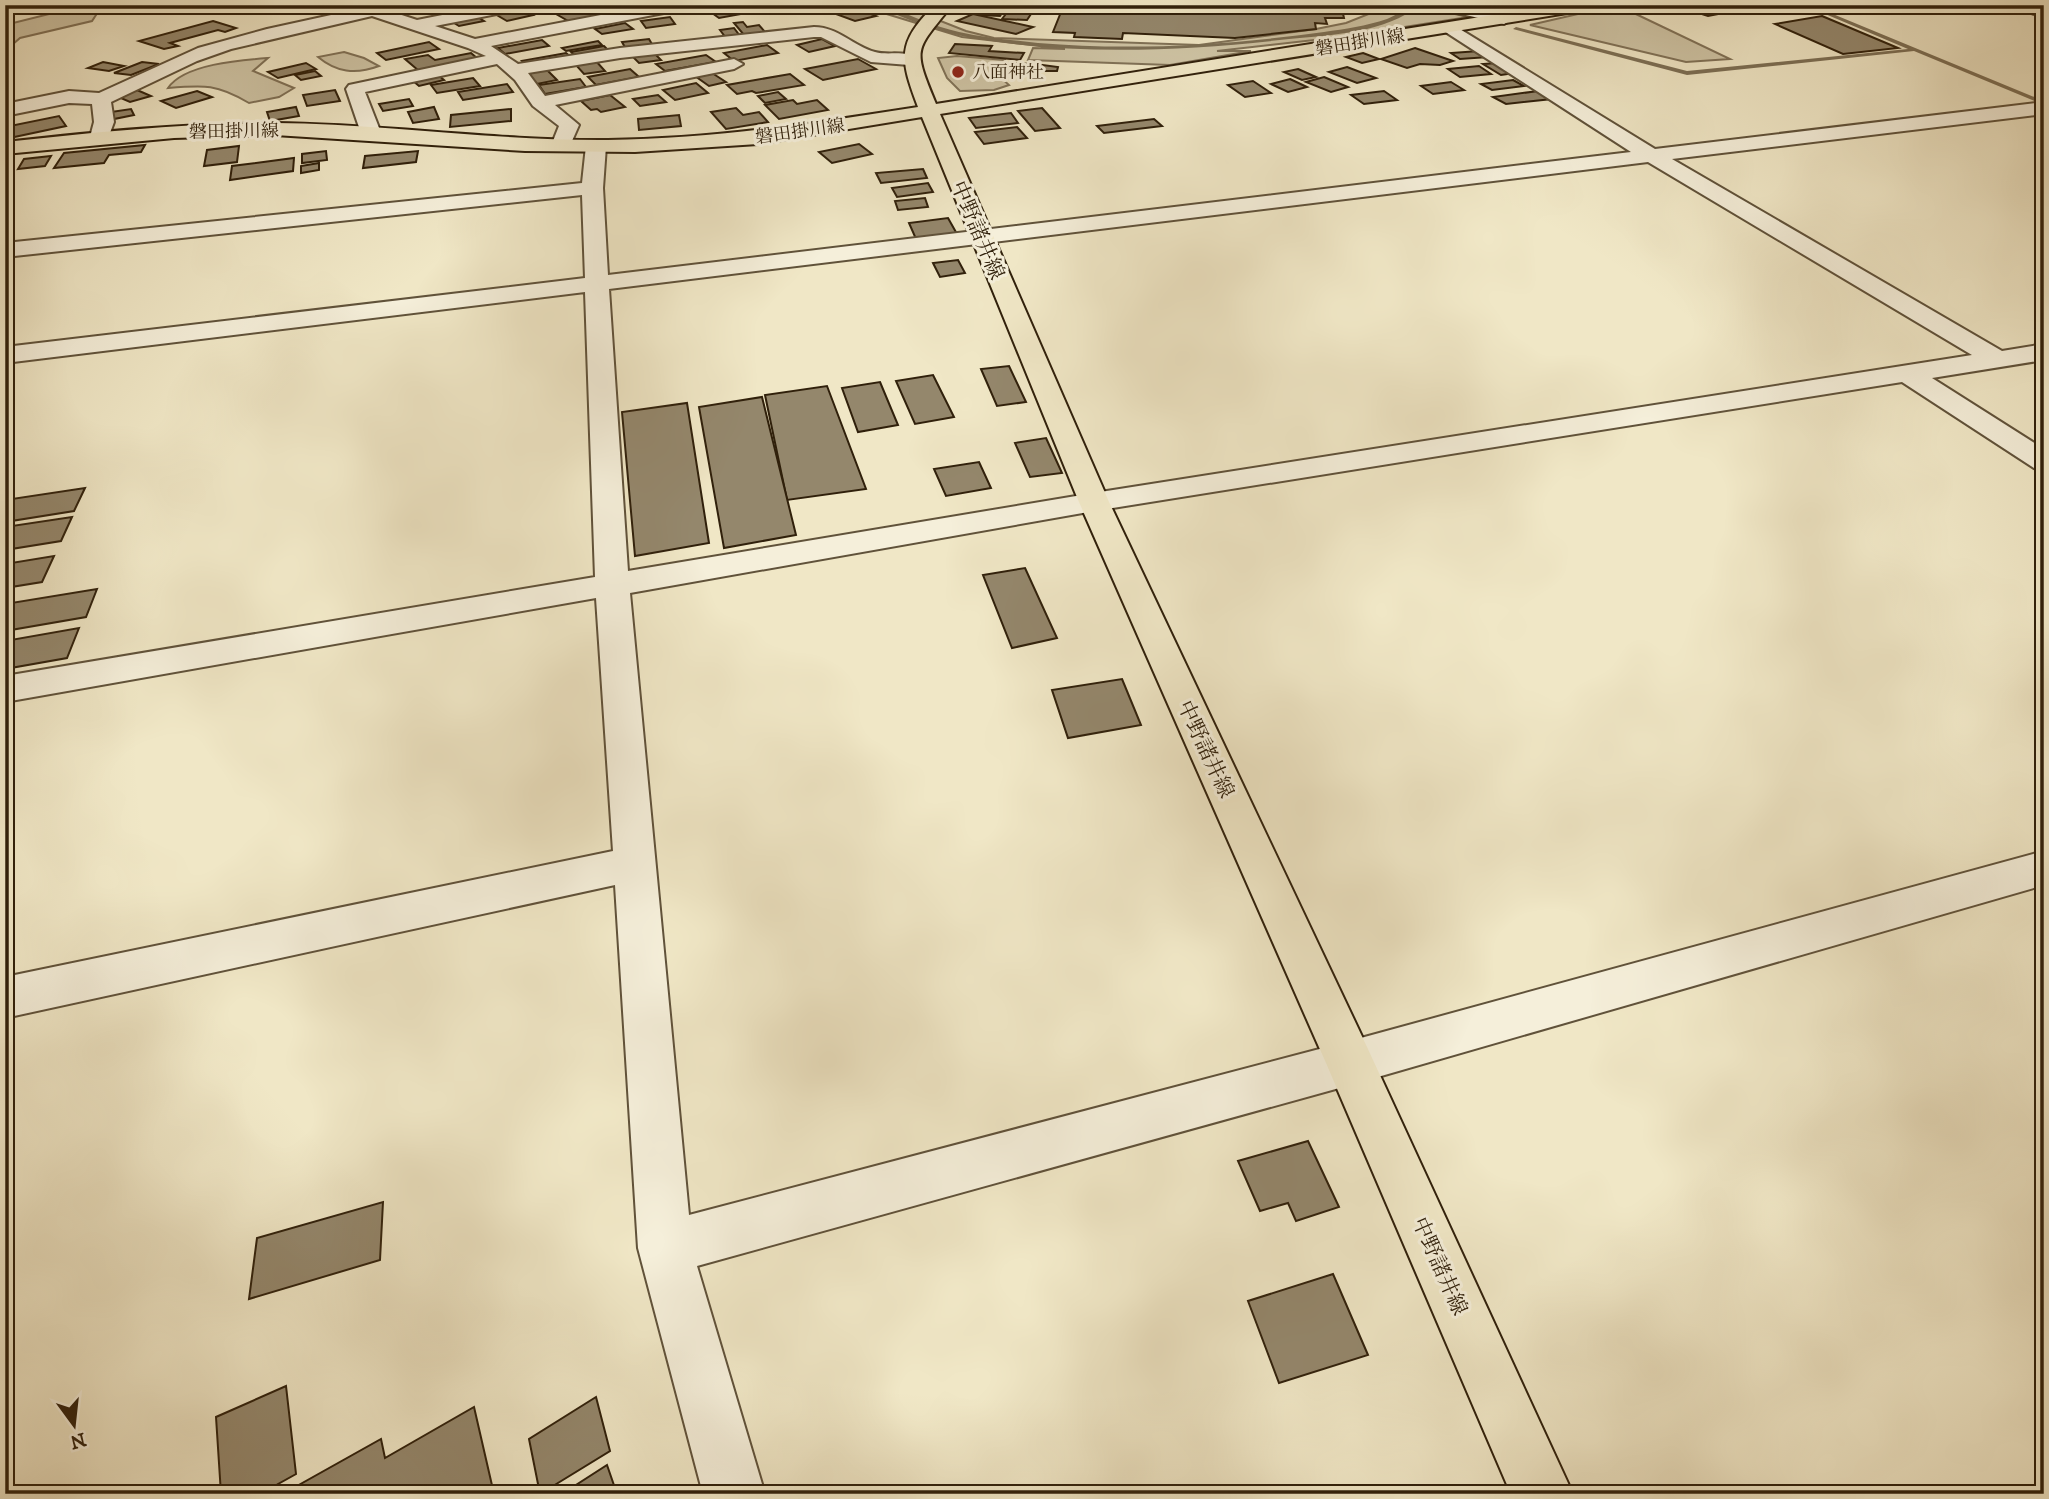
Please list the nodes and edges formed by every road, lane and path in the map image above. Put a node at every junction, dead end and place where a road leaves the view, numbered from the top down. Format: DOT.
graph roads {
  1 [pos="354,5"];
  2 [pos="518,5"];
  3 [pos="1442,5"];
  4 [pos="1586,5"];
  5 [pos="2025,5"];
  6 [pos="669,7"];
  7 [pos="1467,8"];
  8 [pos="373,10"];
  9 [pos="939,10"];
  10 [pos="2044,13"];
  11 [pos="1504,19"];
  12 [pos="416,24"];
  13 [pos="1450,28"];
  14 [pos="474,44"];
  15 [pos="861,52"];
  16 [pos="823,54"];
  17 [pos="501,58"];
  18 [pos="909,60"];
  19 [pos="752,61"];
  20 [pos="515,70"];
  21 [pos="101,99"];
  22 [pos="540,102"];
  23 [pos="2044,108"];
  24 [pos="5,110"];
  25 [pos="929,111"];
  26 [pos="371,133"];
  27 [pos="100,137"];
  28 [pos="579,146"];
  29 [pos="5,148"];
  30 [pos="1650,155"];
  31 [pos="592,188"];
  32 [pos="981,236"];
  33 [pos="5,250"];
  34 [pos="599,285"];
  35 [pos="2044,352"];
  36 [pos="5,355"];
  37 [pos="1999,360"];
  38 [pos="1909,375"];
  39 [pos="2044,462"];
  40 [pos="1094,502"];
  41 [pos="612,584"];
  42 [pos="5,689"];
  43 [pos="634,864"];
  44 [pos="2044,868"];
  45 [pos="5,998"];
  46 [pos="1350,1063"];
  47 [pos="665,1248"];
  48 [pos="734,1494"];
  49 [pos="1542,1494"];
  1 -- 8 [label="street"];
  2 -- 12 [label="street"];
  3 -- 7 [label="street"];
  4 -- 11 [label="main road, 磐田掛川線"];
  5 -- 10 [label="street"];
  6 -- 14 [label="street"];
  7 -- 11 [label="street"];
  8 -- 12 [label="street"];
  8 -- 21 [label="street"];
  9 -- 18 [label="main road"];
  11 -- 13 [label="main road, 磐田掛川線"];
  12 -- 14 [label="street"];
  13 -- 25 [label="main road, 磐田掛川線"];
  13 -- 30 [label="street"];
  14 -- 17 [label="street"];
  15 -- 16 [label="street"];
  15 -- 18 [label="street"];
  15 -- 20 [label="street"];
  17 -- 20 [label="street"];
  17 -- 26 [label="street"];
  18 -- 25 [label="main road, 中野諸井線"];
  19 -- 22 [label="street"];
  20 -- 22 [label="street"];
  21 -- 24 [label="street"];
  21 -- 27 [label="street"];
  22 -- 28 [label="street"];
  23 -- 30 [label="street"];
  25 -- 28 [label="main road, 磐田掛川線"];
  25 -- 32 [label="main road, 中野諸井線"];
  26 -- 27 [label="main road, 磐田掛川線"];
  26 -- 28 [label="main road, 磐田掛川線"];
  27 -- 29 [label="main road, 磐田掛川線"];
  28 -- 31 [label="street"];
  30 -- 32 [label="street"];
  30 -- 37 [label="street"];
  31 -- 33 [label="street"];
  31 -- 34 [label="street"];
  32 -- 34 [label="street"];
  32 -- 40 [label="main road, 中野諸井線"];
  34 -- 36 [label="street"];
  34 -- 41 [label="street"];
  35 -- 37 [label="street"];
  37 -- 38 [label="street"];
  38 -- 39 [label="street"];
  38 -- 40 [label="street"];
  40 -- 41 [label="street"];
  40 -- 46 [label="main road, 中野諸井線"];
  41 -- 42 [label="street"];
  41 -- 43 [label="street"];
  43 -- 45 [label="street"];
  43 -- 47 [label="street"];
  44 -- 46 [label="street"];
  46 -- 47 [label="street"];
  46 -- 49 [label="main road, 中野諸井線"];
  47 -- 48 [label="street"];
}
